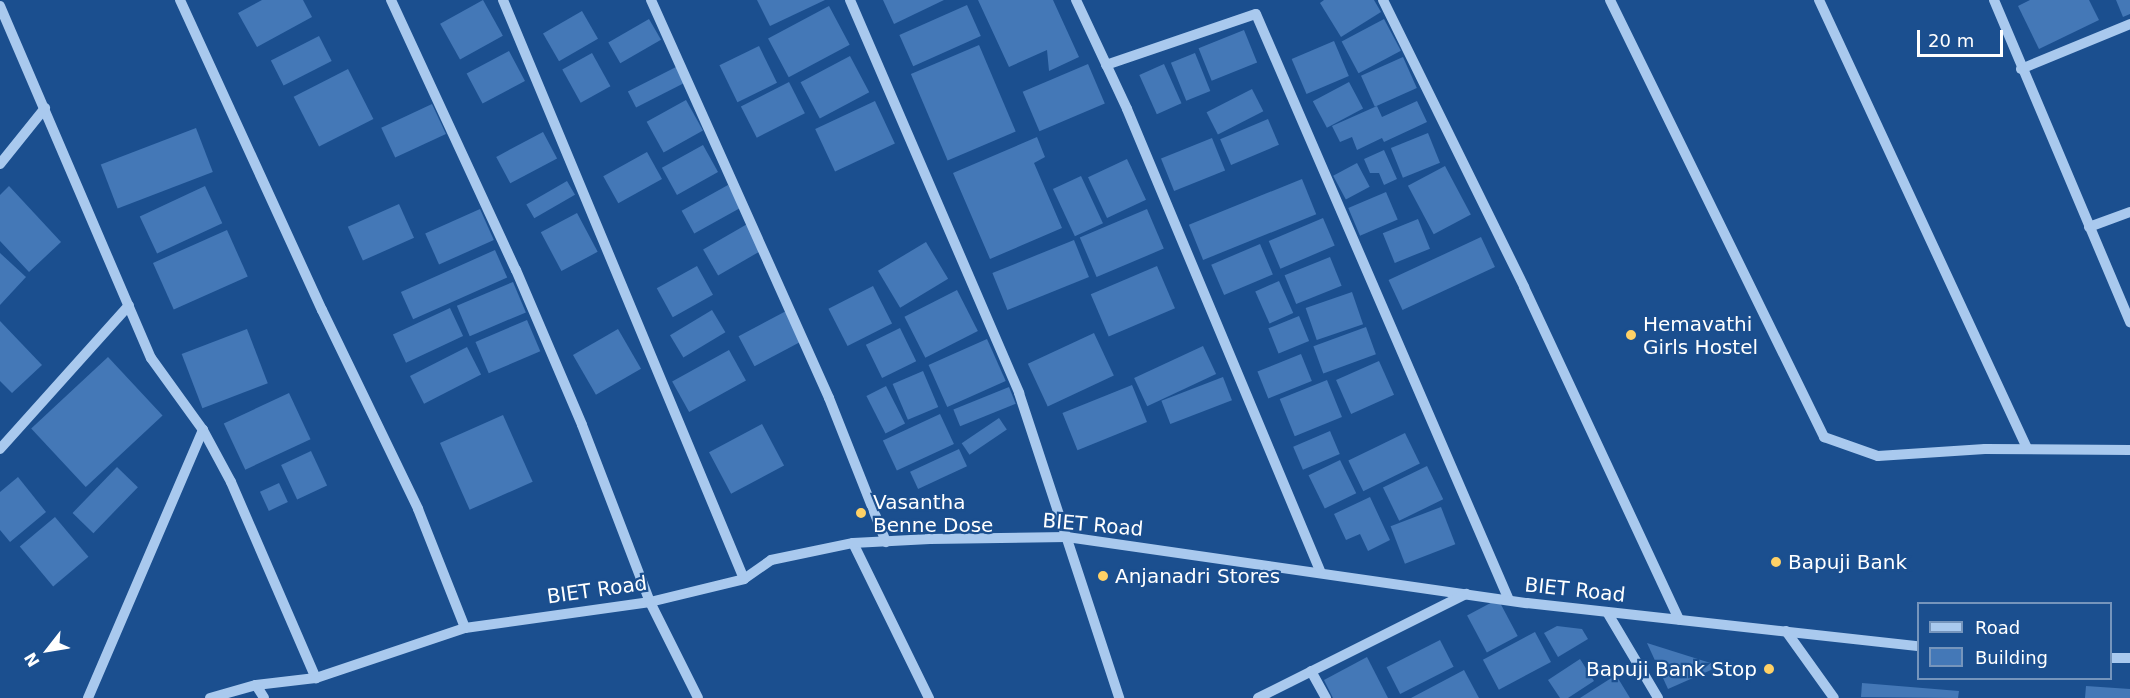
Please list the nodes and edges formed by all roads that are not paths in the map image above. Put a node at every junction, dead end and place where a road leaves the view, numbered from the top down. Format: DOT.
graph roads {
  1 [pos="180,0"];
  2 [pos="391,0"];
  3 [pos="503,0"];
  4 [pos="651,0"];
  5 [pos="850,0"];
  6 [pos="1076,0"];
  7 [pos="1383,0"];
  8 [pos="1610,0"];
  9 [pos="1820,0"];
  10 [pos="1994,0"];
  11 [pos="0,6"];
  12 [pos="2130,24"];
  13 [pos="1106,65"];
  14 [pos="2021,69"];
  15 [pos="45,108"];
  16 [pos="0,164"];
  17 [pos="2130,212"];
  18 [pos="2089,228"];
  19 [pos="129,304"];
  20 [pos="2130,322"];
  21 [pos="203,430"];
  22 [pos="0,449"];
  23 [pos="2027,449"];
  24 [pos="2130,450"];
  25 [pos="1067,537"];
  26 [pos="886,542"];
  27 [pos="853,543"];
  28 [pos="1321,573"];
  29 [pos="744,579"];
  30 [pos="1467,594"];
  31 [pos="1509,600"];
  32 [pos="650,602"];
  33 [pos="1607,612"];
  34 [pos="1679,620"];
  35 [pos="465,628"];
  36 [pos="1786,631"];
  37 [pos="1917,646"];
  38 [pos="2112,658"];
  39 [pos="2130,658"];
  40 [pos="1311,672"];
  41 [pos="316,678"];
  42 [pos="256,685"];
  43 [pos="88,698"];
  44 [pos="210,698"];
  45 [pos="264,698"];
  46 [pos="698,698"];
  47 [pos="929,698"];
  48 [pos="1119,698"];
  49 [pos="1258,698"];
  50 [pos="1326,698"];
  51 [pos="1658,698"];
  52 [pos="1834,698"];
  1 -- 35 [label="street"];
  2 -- 32 [label="street"];
  3 -- 29 [label="street"];
  4 -- 26 [label="street"];
  5 -- 25 [label="street"];
  6 -- 13 [label="street"];
  7 -- 34 [label="street"];
  8 -- 23 [label="street"];
  9 -- 23 [label="street"];
  10 -- 14 [label="street"];
  11 -- 15 [label="street"];
  12 -- 14 [label="street"];
  13 -- 28 [label="street"];
  13 -- 31 [label="street"];
  14 -- 18 [label="street"];
  15 -- 16 [label="street"];
  15 -- 19 [label="street"];
  17 -- 18 [label="street"];
  18 -- 20 [label="street"];
  19 -- 21 [label="street"];
  19 -- 22 [label="street"];
  21 -- 41 [label="street"];
  21 -- 43 [label="street"];
  23 -- 24 [label="street"];
  25 -- 26 [label="street, BIET Road"];
  25 -- 28 [label="street, BIET Road"];
  25 -- 48 [label="street"];
  26 -- 27 [label="street, BIET Road"];
  27 -- 29 [label="street, BIET Road"];
  27 -- 47 [label="street"];
  28 -- 30 [label="street, BIET Road"];
  29 -- 32 [label="street, BIET Road"];
  30 -- 31 [label="street, BIET Road"];
  30 -- 40 [label="street"];
  31 -- 33 [label="street, BIET Road"];
  32 -- 35 [label="street, BIET Road"];
  32 -- 46 [label="street"];
  33 -- 34 [label="street, BIET Road"];
  33 -- 51 [label="street"];
  34 -- 36 [label="street, BIET Road"];
  35 -- 41 [label="street, BIET Road"];
  36 -- 37 [label="street, BIET Road"];
  36 -- 52 [label="street"];
  38 -- 39 [label="street"];
  40 -- 49 [label="street"];
  40 -- 50 [label="street"];
  41 -- 42 [label="street, BIET Road"];
  42 -- 44 [label="street, BIET Road"];
  42 -- 45 [label="street"];
}
